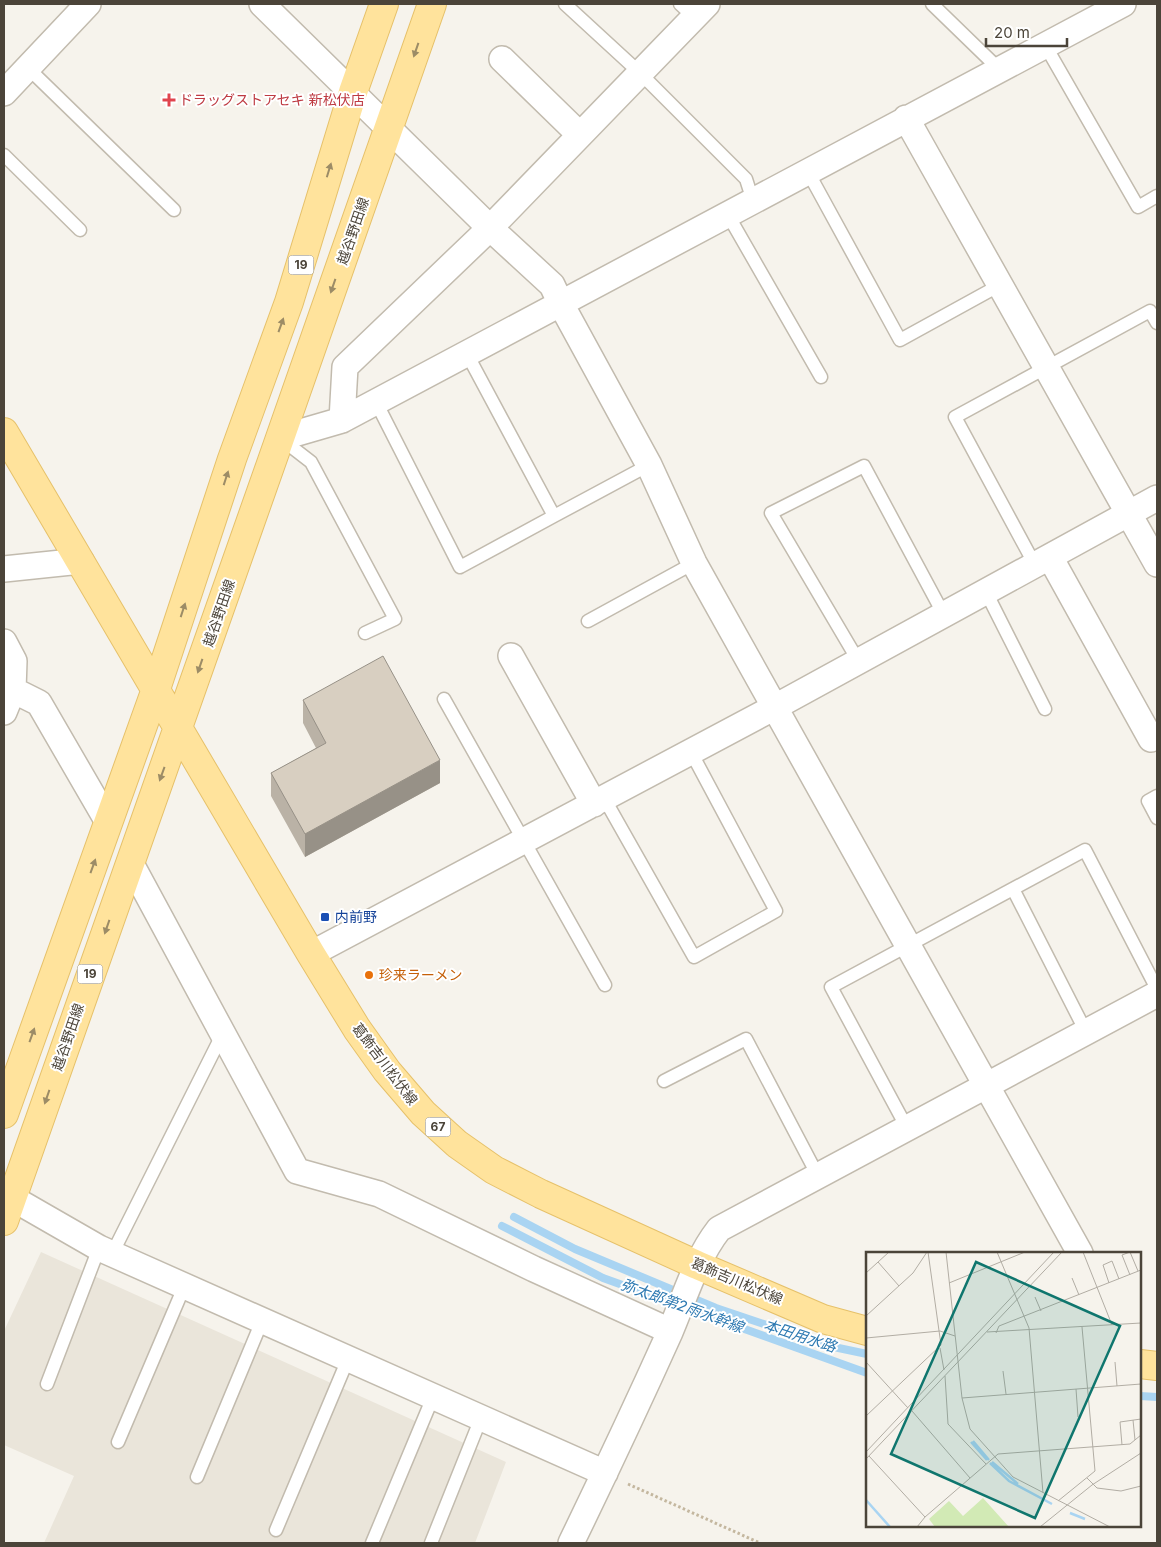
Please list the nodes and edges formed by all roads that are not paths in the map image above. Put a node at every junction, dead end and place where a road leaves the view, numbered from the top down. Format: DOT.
graph roads {
  1 [pos="88,4"];
  2 [pos="262,4"];
  3 [pos="384,4"];
  4 [pos="432,4"];
  5 [pos="565,4"];
  6 [pos="932,4"];
  7 [pos="694,8"];
  8 [pos="1105,8"];
  9 [pos="1045,45"];
  10 [pos="502,59"];
  11 [pos="28,68"];
  12 [pos="999,69"];
  13 [pos="640,73"];
  14 [pos="353,92"];
  15 [pos="4,93"];
  16 [pos="906,118"];
  17 [pos="388,129"];
  18 [pos="580,135"];
  19 [pos="4,155"];
  20 [pos="808,172"];
  21 [pos="1157,196"];
  22 [pos="753,201"];
  23 [pos="174,210"];
  24 [pos="728,214"];
  25 [pos="490,228"];
  26 [pos="80,230"];
  27 [pos="1000,286"];
  28 [pos="561,304"];
  29 [pos="1157,323"];
  30 [pos="467,354"];
  31 [pos="1047,368"];
  32 [pos="821,377"];
  33 [pos="376,402"];
  34 [pos="342,420"];
  35 [pos="4,432"];
  36 [pos="280,438"];
  37 [pos="649,465"];
  38 [pos="1157,498"];
  39 [pos="1129,514"];
  40 [pos="554,516"];
  41 [pos="81,561"];
  42 [pos="1042,561"];
  43 [pos="694,563"];
  44 [pos="1157,564"];
  45 [pos="4,569"];
  46 [pos="986,592"];
  47 [pos="944,615"];
  48 [pos="588,621"];
  49 [pos="365,634"];
  50 [pos="4,642"];
  51 [pos="510,656"];
  52 [pos="858,662"];
  53 [pos="156,690"];
  54 [pos="444,699"];
  55 [pos="8,701"];
  56 [pos="775,707"];
  57 [pos="1045,709"];
  58 [pos="178,728"];
  59 [pos="1151,739"];
  60 [pos="691,752"];
  61 [pos="1157,796"];
  62 [pos="599,801"];
  63 [pos="1157,818"];
  64 [pos="108,822"];
  65 [pos="523,842"];
  66 [pos="130,862"];
  67 [pos="1012,889"];
  68 [pos="908,945"];
  69 [pos="311,954"];
  70 [pos="606,986"];
  71 [pos="1157,989"];
  72 [pos="1157,994"];
  73 [pos="223,1032"];
  74 [pos="1086,1032"];
  75 [pos="664,1082"];
  76 [pos="987,1086"];
  77 [pos="4,1114"];
  78 [pos="907,1128"];
  79 [pos="818,1176"];
  80 [pos="8,1210"];
  81 [pos="106,1251"];
  82 [pos="1079,1252"];
  83 [pos="697,1265"];
  84 [pos="184,1286"];
  85 [pos="262,1321"];
  86 [pos="670,1331"];
  87 [pos="866,1331"];
  88 [pos="348,1359"];
  89 [pos="47,1384"];
  90 [pos="433,1397"];
  91 [pos="481,1418"];
  92 [pos="118,1442"];
  93 [pos="605,1473"];
  94 [pos="197,1477"];
  95 [pos="276,1530"];
  96 [pos="372,1543"];
  97 [pos="431,1543"];
  98 [pos="571,1543"];
  1 -- 11 [label="street"];
  2 -- 14 [label="street"];
  3 -- 14 [label="main road, 19"];
  4 -- 17 [label="main road, 越谷野田線 / 19, one-way"];
  5 -- 13 [label="lane"];
  6 -- 12 [label="lane"];
  7 -- 13 [label="street"];
  8 -- 9 [label="street"];
  9 -- 12 [label="street"];
  9 -- 21 [label="lane"];
  10 -- 18 [label="street"];
  11 -- 15 [label="street"];
  11 -- 23 [label="lane"];
  12 -- 16 [label="street"];
  13 -- 18 [label="street"];
  13 -- 22 [label="lane"];
  14 -- 17 [label="street"];
  53 -- 14 [label="main road, 19, one-way"];
  16 -- 20 [label="street"];
  16 -- 27 [label="street"];
  17 -- 25 [label="street"];
  17 -- 36 [label="main road, 越谷野田線 / 19, one-way"];
  18 -- 25 [label="street"];
  19 -- 26 [label="lane"];
  20 -- 22 [label="street"];
  20 -- 27 [label="lane"];
  22 -- 24 [label="street"];
  24 -- 28 [label="street"];
  24 -- 32 [label="lane"];
  25 -- 28 [label="street"];
  25 -- 34 [label="street"];
  27 -- 31 [label="street"];
  28 -- 30 [label="street"];
  28 -- 37 [label="street"];
  29 -- 31 [label="lane"];
  30 -- 33 [label="street"];
  30 -- 40 [label="lane"];
  31 -- 39 [label="street"];
  31 -- 42 [label="lane"];
  33 -- 34 [label="street"];
  33 -- 40 [label="lane"];
  34 -- 36 [label="street"];
  35 -- 41 [label="main road"];
  36 -- 49 [label="lane"];
  36 -- 58 [label="main road, 越谷野田線 / 19, one-way"];
  37 -- 40 [label="lane"];
  37 -- 43 [label="street"];
  38 -- 39 [label="street"];
  39 -- 42 [label="street"];
  39 -- 44 [label="street"];
  41 -- 45 [label="street"];
  41 -- 53 [label="main road"];
  42 -- 46 [label="street"];
  42 -- 59 [label="street"];
  43 -- 48 [label="lane"];
  43 -- 56 [label="street"];
  46 -- 47 [label="street"];
  46 -- 57 [label="lane"];
  47 -- 52 [label="street"];
  47 -- 52 [label="lane"];
  50 -- 55 [label="street"];
  51 -- 62 [label="street"];
  52 -- 56 [label="street"];
  53 -- 58 [label="main road, 葛飾吉川松伏線 / 67"];
  53 -- 64 [label="main road, 19"];
  54 -- 65 [label="lane"];
  55 -- 64 [label="street"];
  56 -- 60 [label="street"];
  56 -- 68 [label="street"];
  58 -- 66 [label="main road, 越谷野田線 / 19, one-way"];
  58 -- 69 [label="main road, 葛飾吉川松伏線 / 67"];
  60 -- 62 [label="street"];
  60 -- 62 [label="lane"];
  61 -- 63 [label="lane"];
  62 -- 65 [label="street"];
  77 -- 64 [label="main road, 19, one-way"];
  65 -- 69 [label="street"];
  65 -- 70 [label="lane"];
  66 -- 73 [label="street"];
  66 -- 80 [label="main road, 越谷野田線 / 19, one-way"];
  67 -- 68 [label="lane"];
  67 -- 71 [label="lane"];
  67 -- 74 [label="lane"];
  68 -- 76 [label="street"];
  68 -- 78 [label="lane"];
  69 -- 83 [label="main road, 葛飾吉川松伏線 / 67"];
  72 -- 74 [label="street"];
  73 -- 81 [label="lane"];
  73 -- 86 [label="street"];
  74 -- 76 [label="street"];
  75 -- 79 [label="lane"];
  76 -- 78 [label="street"];
  76 -- 82 [label="street"];
  78 -- 79 [label="street"];
  79 -- 83 [label="street"];
  80 -- 81 [label="street"];
  81 -- 84 [label="street"];
  81 -- 89 [label="lane"];
  83 -- 86 [label="street"];
  83 -- 87 [label="main road, 葛飾吉川松伏線 / 67"];
  84 -- 85 [label="street"];
  84 -- 92 [label="lane"];
  85 -- 88 [label="street"];
  85 -- 94 [label="lane"];
  86 -- 93 [label="street"];
  88 -- 90 [label="street"];
  88 -- 95 [label="lane"];
  90 -- 91 [label="street"];
  90 -- 96 [label="lane"];
  91 -- 93 [label="street"];
  91 -- 97 [label="lane"];
  93 -- 98 [label="street"];
}
